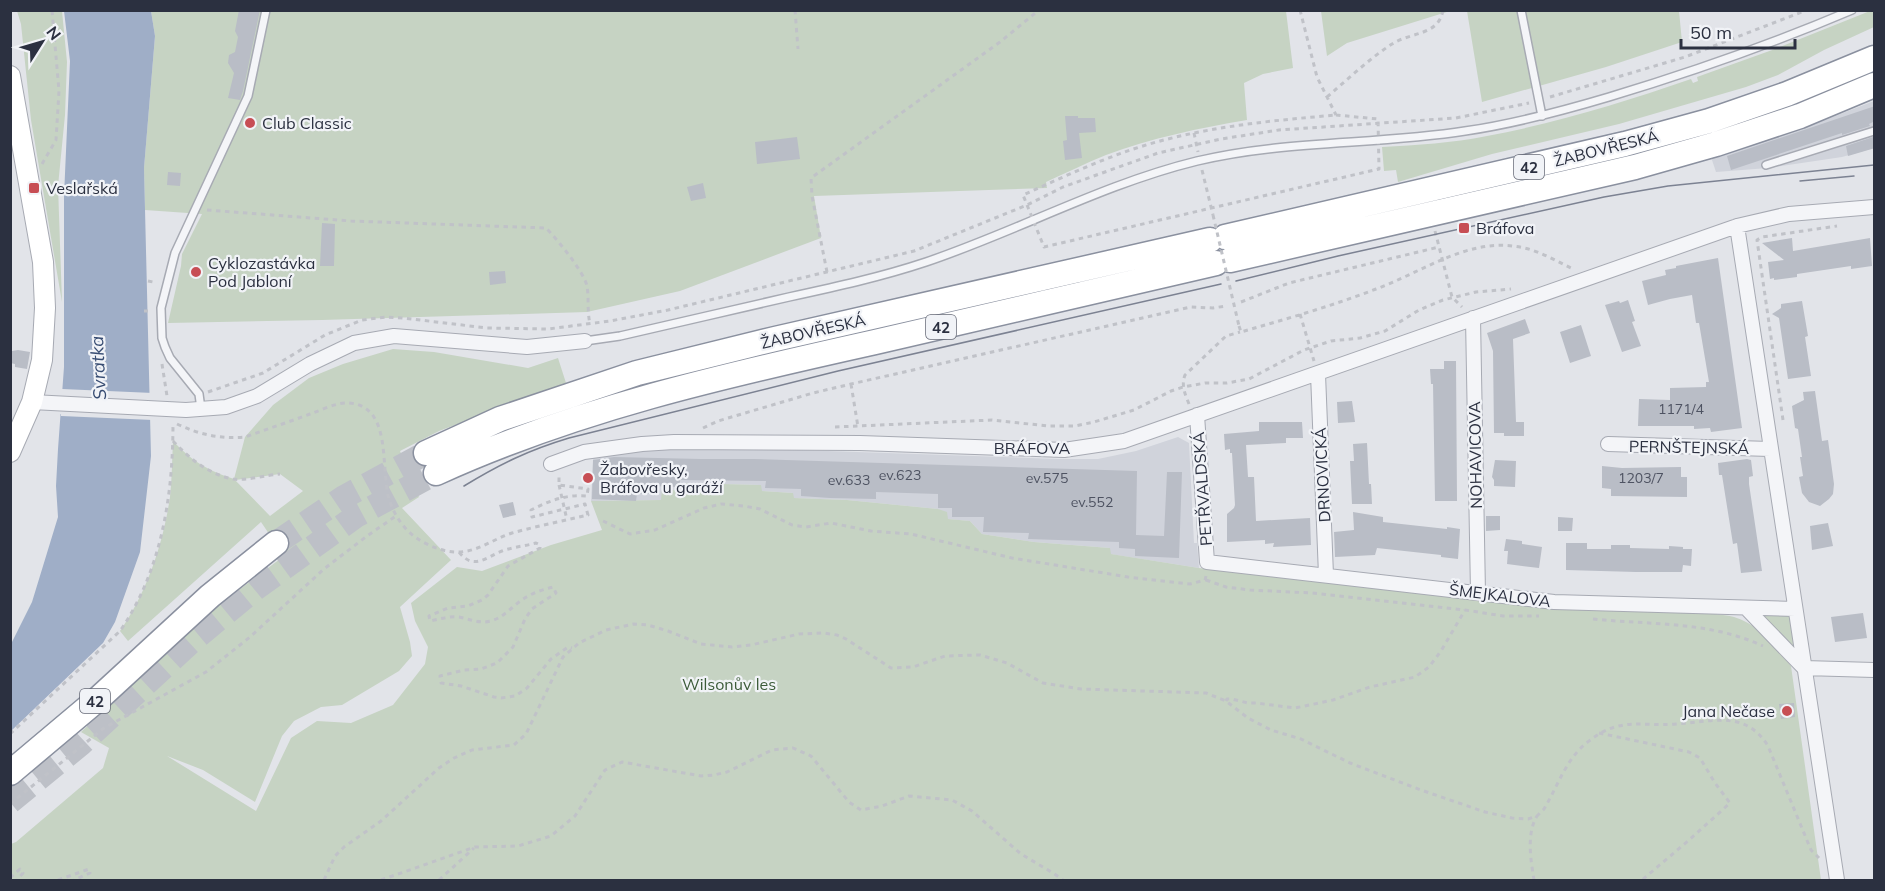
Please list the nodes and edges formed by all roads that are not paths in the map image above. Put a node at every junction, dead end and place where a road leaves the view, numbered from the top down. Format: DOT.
graph roads {
  1 [pos="266,10"];
  2 [pos="1521,10"];
  3 [pos="1851,10"];
  4 [pos="1875,58"];
  5 [pos="10,76"];
  6 [pos="1875,85"];
  7 [pos="1542,116"];
  8 [pos="1875,131"];
  9 [pos="1766,165"];
  10 [pos="1875,207"];
  11 [pos="1737,226"];
  12 [pos="1220,250"];
  13 [pos="1473,318"];
  14 [pos="585,341"];
  15 [pos="1318,374"];
  16 [pos="32,402"];
  17 [pos="201,410"];
  18 [pos="1195,416"];
  19 [pos="1608,444"];
  20 [pos="1770,449"];
  21 [pos="10,452"];
  22 [pos="431,463"];
  23 [pos="550,464"];
  24 [pos="276,543"];
  25 [pos="1207,562"];
  26 [pos="1326,575"];
  27 [pos="1478,593"];
  28 [pos="1746,608"];
  29 [pos="1795,609"];
  30 [pos="1804,668"];
  31 [pos="1875,670"];
  32 [pos="10,772"];
  33 [pos="1837,877"];
  1 -- 17 [label="lane"];
  2 -- 7 [label="lane"];
  3 -- 7 [label="lane"];
  4 -- 12 [label="highway, ŽABOVŘESKÁ / 42"];
  5 -- 16 [label="street"];
  6 -- 12 [label="highway, ŽABOVŘESKÁ / 42"];
  7 -- 14 [label="lane"];
  8 -- 9 [label="lane"];
  10 -- 11 [label="street, BRÁFOVA"];
  11 -- 13 [label="street, BRÁFOVA"];
  11 -- 20 [label="street"];
  12 -- 22 [label="highway, ŽABOVŘESKÁ / 42"];
  13 -- 15 [label="street, BRÁFOVA"];
  13 -- 27 [label="street, NOHAVICOVA"];
  14 -- 17 [label="street"];
  15 -- 18 [label="street, BRÁFOVA"];
  15 -- 26 [label="street, DRNOVICKÁ"];
  16 -- 17 [label="street"];
  16 -- 21 [label="street"];
  18 -- 23 [label="street, BRÁFOVA"];
  18 -- 25 [label="street, PETŘVALDSKÁ"];
  19 -- 20 [label="street, PERNŠTEJNSKÁ"];
  20 -- 29 [label="street"];
  24 -- 32 [label="highway, 42"];
  25 -- 26 [label="street, ŠMEJKALOVA"];
  26 -- 27 [label="street, ŠMEJKALOVA"];
  27 -- 28 [label="street, ŠMEJKALOVA"];
  28 -- 29 [label="street, ŠMEJKALOVA"];
  28 -- 30 [label="street"];
  29 -- 30 [label="street"];
  30 -- 31 [label="street"];
  30 -- 33 [label="street"];
}
